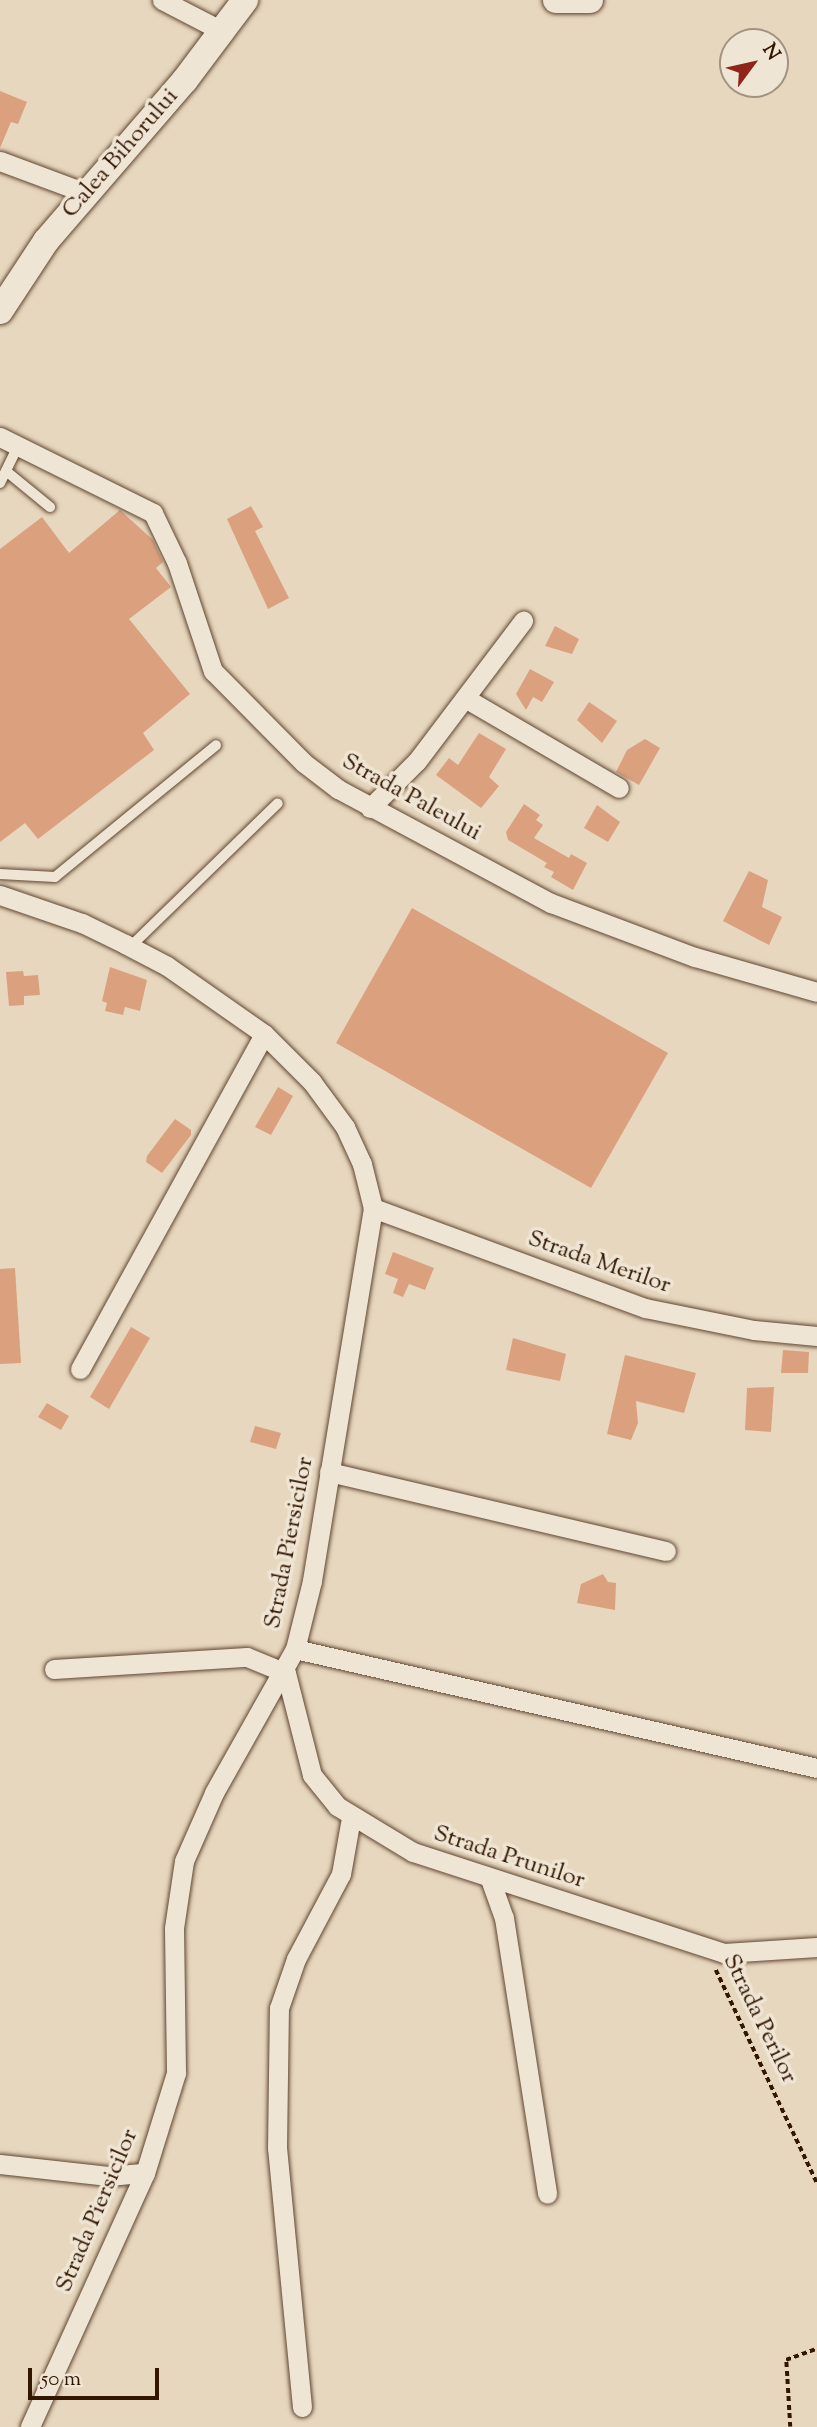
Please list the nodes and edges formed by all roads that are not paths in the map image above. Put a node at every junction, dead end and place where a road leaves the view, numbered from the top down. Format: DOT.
graph roads {
  1 [pos="162,0"];
  2 [pos="245,0"];
  3 [pos="556,0"];
  4 [pos="590,0"];
  5 [pos="224,32"];
  6 [pos="0,161"];
  7 [pos="86,193"];
  8 [pos="0,311"];
  9 [pos="0,437"];
  10 [pos="18,446"];
  11 [pos="6,471"];
  12 [pos="0,483"];
  13 [pos="50,507"];
  14 [pos="523,621"];
  15 [pos="465,698"];
  16 [pos="216,745"];
  17 [pos="619,788"];
  18 [pos="278,803"];
  19 [pos="370,808"];
  20 [pos="0,874"];
  21 [pos="0,895"];
  22 [pos="130,947"];
  23 [pos="817,992"];
  24 [pos="264,1034"];
  25 [pos="373,1208"];
  26 [pos="817,1336"];
  27 [pos="80,1369"];
  28 [pos="329,1472"];
  29 [pos="666,1551"];
  30 [pos="295,1649"];
  31 [pos="54,1669"];
  32 [pos="286,1672"];
  33 [pos="817,1768"];
  34 [pos="351,1818"];
  35 [pos="490,1879"];
  36 [pos="817,1947"];
  37 [pos="0,2164"];
  38 [pos="145,2173"];
  39 [pos="547,2194"];
  40 [pos="302,2407"];
  41 [pos="30,2427"];
  1 -- 5 [label="street"];
  2 -- 5 [label="main road, Calea Bihorului"];
  3 -- 4 [label="main road"];
  5 -- 7 [label="main road, Calea Bihorului"];
  6 -- 7 [label="street"];
  7 -- 8 [label="main road, Calea Bihorului"];
  9 -- 10 [label="street, Strada Paleului"];
  10 -- 11 [label="lane"];
  10 -- 19 [label="street, Strada Paleului"];
  11 -- 12 [label="lane"];
  11 -- 13 [label="lane"];
  14 -- 15 [label="street"];
  15 -- 17 [label="street"];
  15 -- 19 [label="street"];
  16 -- 20 [label="lane"];
  18 -- 22 [label="lane"];
  19 -- 23 [label="street, Strada Paleului"];
  21 -- 22 [label="street, Strada Piersicilor"];
  22 -- 24 [label="street, Strada Piersicilor"];
  24 -- 25 [label="street, Strada Piersicilor"];
  24 -- 27 [label="street"];
  25 -- 26 [label="street, Strada Merilor"];
  25 -- 28 [label="street, Strada Piersicilor"];
  28 -- 29 [label="street"];
  28 -- 30 [label="street, Strada Piersicilor"];
  30 -- 32 [label="street, Strada Piersicilor"];
  30 -- 33 [label="street"];
  31 -- 32 [label="street"];
  32 -- 34 [label="street, Strada Prunilor"];
  32 -- 38 [label="street, Strada Piersicilor"];
  34 -- 35 [label="street, Strada Prunilor"];
  34 -- 40 [label="street"];
  35 -- 36 [label="street, Strada Prunilor"];
  35 -- 39 [label="street"];
  37 -- 38 [label="street"];
  38 -- 41 [label="street, Strada Piersicilor"];
}
